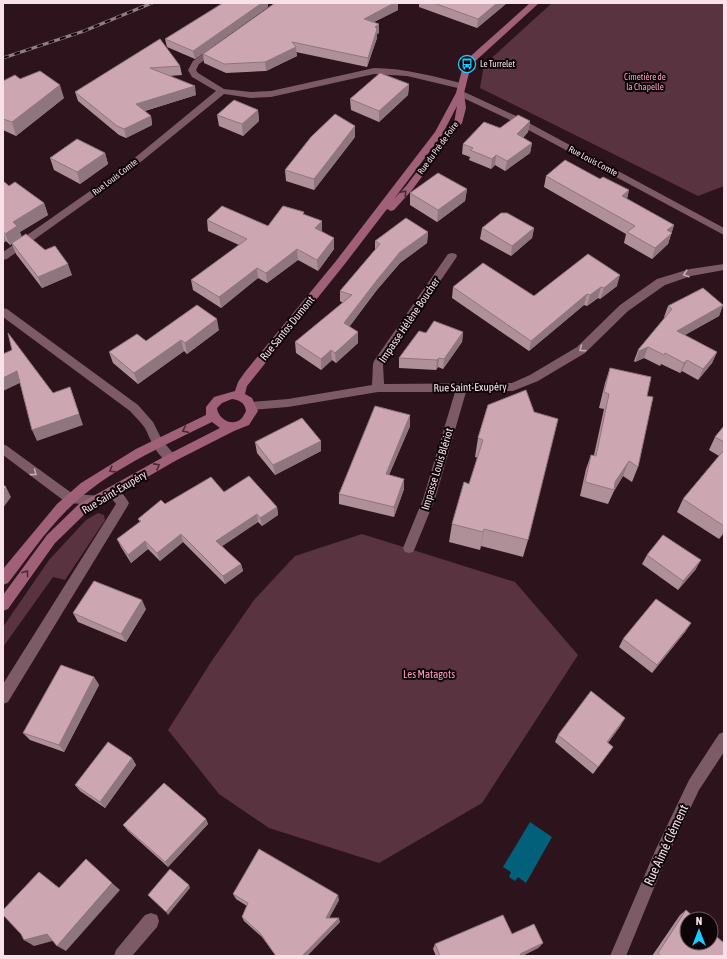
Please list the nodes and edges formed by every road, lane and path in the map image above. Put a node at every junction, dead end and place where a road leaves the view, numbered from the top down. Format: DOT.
graph roads {
  1 [pos="535,3"];
  2 [pos="220,46"];
  3 [pos="461,89"];
  4 [pos="222,91"];
  5 [pos="724,232"];
  6 [pos="452,256"];
  7 [pos="3,257"];
  8 [pos="340,263"];
  9 [pos="724,267"];
  10 [pos="3,312"];
  11 [pos="378,388"];
  12 [pos="462,388"];
  13 [pos="239,395"];
  14 [pos="252,406"];
  15 [pos="212,417"];
  16 [pos="234,426"];
  17 [pos="157,443"];
  18 [pos="3,449"];
  19 [pos="171,458"];
  20 [pos="112,492"];
  21 [pos="71,499"];
  22 [pos="98,500"];
  23 [pos="409,548"];
  24 [pos="3,580"];
  25 [pos="3,605"];
  26 [pos="3,697"];
  27 [pos="724,739"];
  28 [pos="151,921"];
  29 [pos="122,956"];
  30 [pos="618,956"];
  1 -- 3 [label="main road, Rue du Pré de Foire"];
  2 -- 4 [label="street, Rue Louis Comte"];
  3 -- 4 [label="street, Rue Louis Comte"];
  3 -- 5 [label="street, Rue Louis Comte"];
  3 -- 8 [label="main road, Rue du Pré de Foire"];
  4 -- 7 [label="street, Rue Louis Comte"];
  6 -- 11 [label="street, Impasse Hélène Boucher"];
  8 -- 13 [label="main road, Rue Santos Dumont"];
  9 -- 12 [label="street, Rue Saint-Exupéry, one-way"];
  10 -- 17 [label="street"];
  11 -- 12 [label="street, Rue Saint-Exupéry"];
  11 -- 14 [label="street, Rue Saint-Exupéry"];
  12 -- 23 [label="street, Impasse Louis Blériot"];
  13 -- 14 [label="main road"];
  13 -- 15 [label="main road"];
  14 -- 16 [label="main road"];
  15 -- 16 [label="main road"];
  15 -- 17 [label="main road, Rue Saint-Exupéry, one-way"];
  16 -- 19 [label="main road, Rue Saint-Exupéry"];
  17 -- 19 [label="street"];
  17 -- 21 [label="main road, Rue Saint-Exupéry, one-way"];
  18 -- 21 [label="street, one-way"];
  20 -- 19 [label="main road, Rue Saint-Exupéry, one-way"];
  20 -- 22 [label="main road, Rue Saint-Exupéry"];
  20 -- 26 [label="street"];
  21 -- 22 [label="street"];
  21 -- 24 [label="main road, Rue Saint-Exupéry"];
  25 -- 22 [label="main road, Rue Saint-Exupéry, one-way"];
  27 -- 30 [label="street, Rue Aimé Clément"];
  28 -- 29 [label="street"];
}
